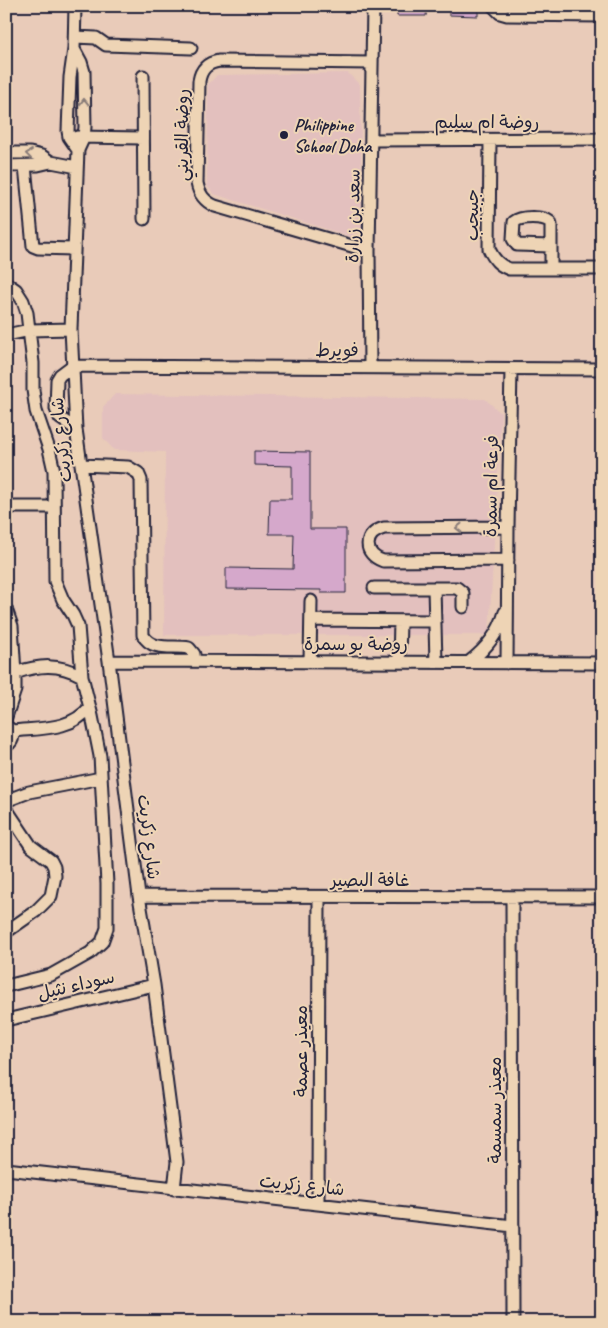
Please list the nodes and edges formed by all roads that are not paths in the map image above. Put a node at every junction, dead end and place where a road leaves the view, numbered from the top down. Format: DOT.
graph roads {
  1 [pos="75,6"];
  2 [pos="373,6"];
  3 [pos="493,6"];
  4 [pos="602,16"];
  5 [pos="75,37"];
  6 [pos="191,48"];
  7 [pos="74,49"];
  8 [pos="372,63"];
  9 [pos="143,76"];
  10 [pos="69,137"];
  11 [pos="84,137"];
  12 [pos="143,138"];
  13 [pos="602,139"];
  14 [pos="372,140"];
  15 [pos="490,140"];
  16 [pos="78,150"];
  17 [pos="6,153"];
  18 [pos="51,162"];
  19 [pos="6,166"];
  20 [pos="25,166"];
  21 [pos="77,167"];
  22 [pos="144,219"];
  23 [pos="551,246"];
  24 [pos="73,249"];
  25 [pos="369,251"];
  26 [pos="551,269"];
  27 [pos="602,269"];
  28 [pos="6,283"];
  29 [pos="71,329"];
  30 [pos="30,330"];
  31 [pos="6,335"];
  32 [pos="72,366"];
  33 [pos="370,367"];
  34 [pos="511,369"];
  35 [pos="602,369"];
  36 [pos="76,428"];
  37 [pos="81,464"];
  38 [pos="6,506"];
  39 [pos="54,506"];
  40 [pos="508,528"];
  41 [pos="508,560"];
  42 [pos="374,588"];
  43 [pos="434,588"];
  44 [pos="311,601"];
  45 [pos="508,603"];
  46 [pos="463,607"];
  47 [pos="6,609"];
  48 [pos="311,620"];
  49 [pos="400,621"];
  50 [pos="434,621"];
  51 [pos="10,653"];
  52 [pos="109,661"];
  53 [pos="194,661"];
  54 [pos="310,661"];
  55 [pos="399,662"];
  56 [pos="436,662"];
  57 [pos="469,662"];
  58 [pos="507,663"];
  59 [pos="602,663"];
  60 [pos="15,673"];
  61 [pos="82,676"];
  62 [pos="90,707"];
  63 [pos="6,717"];
  64 [pos="9,729"];
  65 [pos="6,746"];
  66 [pos="102,778"];
  67 [pos="7,800"];
  68 [pos="8,814"];
  69 [pos="139,896"];
  70 [pos="319,897"];
  71 [pos="602,897"];
  72 [pos="512,898"];
  73 [pos="6,932"];
  74 [pos="154,985"];
  75 [pos="6,986"];
  76 [pos="6,1020"];
  77 [pos="6,1169"];
  78 [pos="174,1189"];
  79 [pos="318,1204"];
  80 [pos="513,1226"];
  81 [pos="513,1322"];
  1 -- 5 [label="street, شارع زكريت"];
  2 -- 8 [label="street, سعد بن زرارة"];
  3 -- 4 [label="street"];
  5 -- 6 [label="street"];
  5 -- 7 [label="street, شارع زكريت"];
  7 -- 10 [label="street, شارع زكريت"];
  11 -- 7 [label="street, شارع زكريت, one-way"];
  8 -- 14 [label="street, سعد بن زرارة"];
  8 -- 25 [label="street, روضة القريني"];
  9 -- 12 [label="street"];
  10 -- 11 [label="street"];
  10 -- 16 [label="street"];
  11 -- 12 [label="street"];
  11 -- 16 [label="street, شارع زكريت"];
  12 -- 22 [label="street"];
  13 -- 15 [label="street, روضة ام سليم"];
  14 -- 15 [label="street, روضة ام سليم"];
  14 -- 25 [label="street, سعد بن زرارة"];
  15 -- 26 [label="street, جبيجب"];
  16 -- 21 [label="street, شارع زكريت"];
  18 -- 17 [label="street, one-way"];
  18 -- 20 [label="street"];
  18 -- 21 [label="street"];
  19 -- 20 [label="street"];
  20 -- 24 [label="street"];
  21 -- 24 [label="street, شارع زكريت"];
  23 -- 26 [label="street"];
  24 -- 29 [label="street, شارع زكريت"];
  25 -- 33 [label="street, سعد بن زرارة"];
  26 -- 27 [label="street, جبيجب"];
  28 -- 30 [label="street"];
  29 -- 30 [label="street"];
  29 -- 32 [label="street, شارع زكريت"];
  30 -- 31 [label="street"];
  30 -- 39 [label="street"];
  32 -- 33 [label="street, فويرط"];
  32 -- 36 [label="street, شارع زكريت"];
  32 -- 36 [label="street"];
  33 -- 34 [label="street, فويرط"];
  34 -- 35 [label="street, فويرط"];
  34 -- 40 [label="street, فرعة ام سمرة"];
  36 -- 37 [label="street, شارع زكريت"];
  37 -- 52 [label="street, شارع زكريت"];
  37 -- 53 [label="street"];
  38 -- 39 [label="street"];
  39 -- 61 [label="street"];
  40 -- 41 [label="street, فرعة ام سمرة"];
  40 -- 41 [label="street, one-way"];
  41 -- 45 [label="street, فرعة ام سمرة"];
  42 -- 43 [label="street"];
  43 -- 46 [label="street"];
  43 -- 50 [label="street"];
  44 -- 48 [label="street"];
  45 -- 57 [label="street, فرعة ام سمرة"];
  45 -- 58 [label="street, فرعة ام سمرة"];
  47 -- 51 [label="street"];
  48 -- 49 [label="street"];
  48 -- 54 [label="street"];
  49 -- 50 [label="street"];
  49 -- 55 [label="street"];
  50 -- 56 [label="street"];
  51 -- 60 [label="street"];
  52 -- 53 [label="street, روضة بو سمرة"];
  52 -- 69 [label="street, شارع زكريت"];
  53 -- 54 [label="street, روضة بو سمرة"];
  54 -- 55 [label="street, روضة بو سمرة"];
  55 -- 56 [label="street, روضة بو سمرة"];
  56 -- 57 [label="street, روضة بو سمرة"];
  57 -- 58 [label="street, روضة بو سمرة"];
  58 -- 59 [label="street, روضة بو سمرة"];
  60 -- 61 [label="street"];
  60 -- 63 [label="street"];
  61 -- 62 [label="street"];
  62 -- 64 [label="street"];
  62 -- 66 [label="street"];
  64 -- 65 [label="street"];
  66 -- 67 [label="street"];
  66 -- 75 [label="street"];
  67 -- 68 [label="street"];
  68 -- 73 [label="street"];
  69 -- 70 [label="street, غافة البصير"];
  69 -- 74 [label="street, شارع زكريت"];
  70 -- 72 [label="street, غافة البصير"];
  70 -- 79 [label="street, معيذر عصمة"];
  71 -- 72 [label="street, غافة البصير"];
  72 -- 80 [label="street, معيذر سمسمة"];
  74 -- 76 [label="street, سوداء نثيل"];
  74 -- 78 [label="street, شارع زكريت"];
  77 -- 78 [label="street"];
  78 -- 79 [label="street, شارع زكريت"];
  79 -- 80 [label="street, شارع زكريت"];
  80 -- 81 [label="street, معيذر سمسمة"];
}
